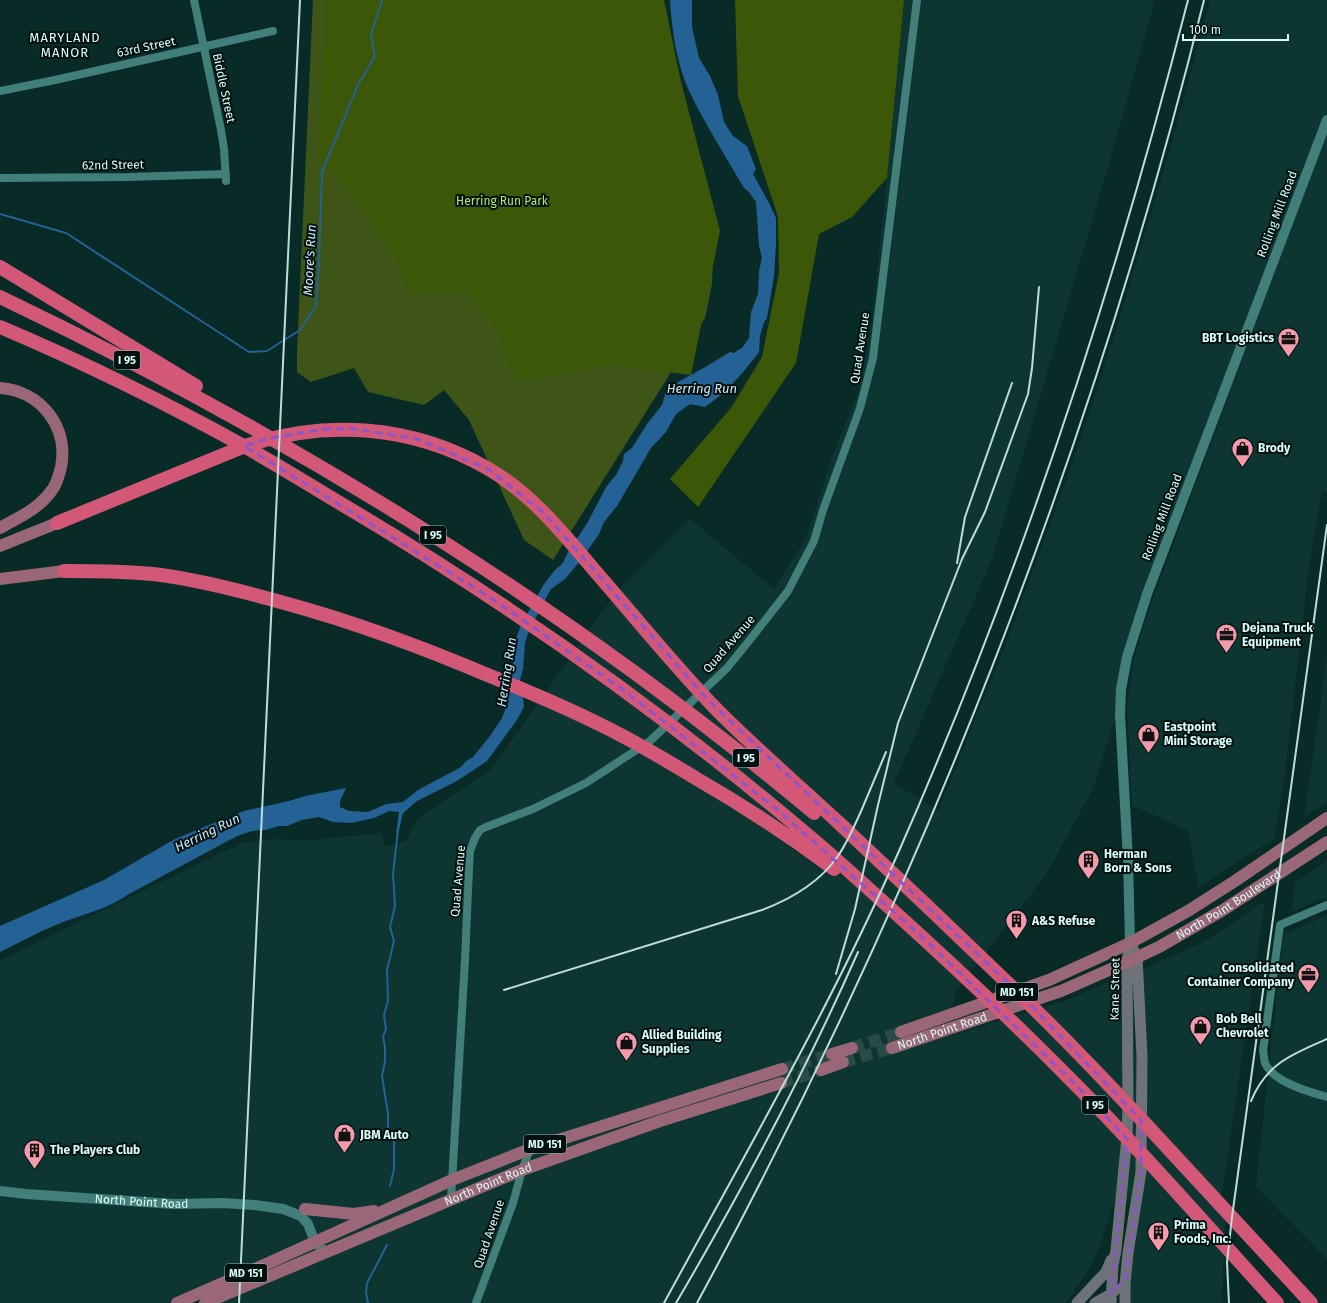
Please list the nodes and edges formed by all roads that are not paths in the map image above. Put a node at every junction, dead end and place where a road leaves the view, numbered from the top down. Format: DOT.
graph roads {
  1 [pos="194,0"];
  2 [pos="917,0"];
  3 [pos="273,31"];
  4 [pos="204,47"];
  5 [pos="0,90"];
  6 [pos="1327,120"];
  7 [pos="226,177"];
  8 [pos="0,178"];
  9 [pos="0,267"];
  10 [pos="0,298"];
  11 [pos="0,327"];
  12 [pos="0,388"];
  13 [pos="252,424"];
  14 [pos="56,523"];
  15 [pos="0,528"];
  16 [pos="0,546"];
  17 [pos="64,571"];
  18 [pos="0,579"];
  19 [pos="1327,818"];
  20 [pos="1327,842"];
  21 [pos="1327,905"];
  22 [pos="920,935"];
  23 [pos="1130,943"];
  24 [pos="976,954"];
  25 [pos="1132,960"];
  26 [pos="1026,988"];
  27 [pos="1031,1001"];
  28 [pos="901,1032"];
  29 [pos="852,1048"];
  30 [pos="892,1048"];
  31 [pos="832,1054"];
  32 [pos="843,1062"];
  33 [pos="782,1069"];
  34 [pos="820,1070"];
  35 [pos="781,1083"];
  36 [pos="1327,1097"];
  37 [pos="676,1103"];
  38 [pos="680,1115"];
  39 [pos="615,1122"];
  40 [pos="618,1136"];
  41 [pos="530,1149"];
  42 [pos="522,1170"];
  43 [pos="452,1180"];
  44 [pos="0,1191"];
  45 [pos="451,1199"];
  46 [pos="392,1206"];
  47 [pos="283,1209"];
  48 [pos="305,1209"];
  49 [pos="315,1242"];
  50 [pos="1116,1250"];
  51 [pos="325,1252"];
  52 [pos="1126,1278"];
  53 [pos="1111,1298"];
  54 [pos="1080,1300"];
  55 [pos="176,1303"];
  56 [pos="205,1303"];
  57 [pos="476,1303"];
  58 [pos="1095,1303"];
  59 [pos="1125,1303"];
  60 [pos="1277,1303"];
  61 [pos="1311,1303"];
  1 -- 4 [label="street, Biddle Street"];
  2 -- 43 [label="street, Quad Avenue"];
  3 -- 4 [label="street, 63rd Street"];
  4 -- 5 [label="street, 63rd Street"];
  4 -- 7 [label="street, Biddle Street"];
  6 -- 23 [label="street, Rolling Mill Road"];
  7 -- 8 [label="street, 62nd Street"];
  9 -- 13 [label="highway"];
  10 -- 13 [label="highway, I 95"];
  11 -- 22 [label="highway, I 95"];
  12 -- 15 [label="main road"];
  13 -- 24 [label="highway, I 95"];
  14 -- 16 [label="main road"];
  14 -- 24 [label="highway"];
  17 -- 18 [label="main road"];
  17 -- 22 [label="highway"];
  19 -- 23 [label="main road, North Point Boulevard / MD 151"];
  20 -- 25 [label="main road, North Point Boulevard / MD 151"];
  21 -- 36 [label="street"];
  22 -- 60 [label="highway, I 95"];
  23 -- 25 [label="main road, Kane Street"];
  23 -- 26 [label="main road, North Point Road / MD 151"];
  24 -- 61 [label="highway, I 95"];
  25 -- 27 [label="main road, North Point Road / MD 151"];
  25 -- 50 [label="main road, Kane Street"];
  25 -- 52 [label="main road, Kane Street"];
  26 -- 27 [label="main road"];
  26 -- 28 [label="main road, North Point Road / MD 151"];
  27 -- 30 [label="main road, North Point Road / MD 151"];
  29 -- 31 [label="main road"];
  32 -- 34 [label="main road"];
  33 -- 37 [label="main road, North Point Road / MD 151"];
  35 -- 38 [label="main road, North Point Road / MD 151"];
  37 -- 38 [label="main road"];
  37 -- 39 [label="main road, North Point Road / MD 151"];
  38 -- 40 [label="main road, North Point Road / MD 151"];
  39 -- 40 [label="main road"];
  39 -- 41 [label="main road, North Point Road / MD 151"];
  40 -- 42 [label="main road, North Point Road / MD 151"];
  41 -- 42 [label="street, Quad Avenue"];
  41 -- 43 [label="main road, North Point Road / MD 151"];
  42 -- 45 [label="main road, North Point Road / MD 151"];
  42 -- 57 [label="street, Quad Avenue"];
  43 -- 45 [label="street, Quad Avenue"];
  43 -- 46 [label="main road, North Point Road / MD 151"];
  44 -- 47 [label="street, North Point Road"];
  45 -- 51 [label="main road, North Point Road / MD 151"];
  46 -- 48 [label="main road"];
  46 -- 49 [label="main road, North Point Road / MD 151"];
  47 -- 48 [label="street, North Point Road"];
  47 -- 49 [label="street, North Point Road"];
  49 -- 51 [label="street, North Point Road"];
  49 -- 55 [label="main road, MD 151"];
  50 -- 53 [label="main road, Kane Street"];
  50 -- 54 [label="main road"];
  51 -- 56 [label="main road, MD 151"];
  52 -- 53 [label="main road"];
  52 -- 59 [label="main road, Kane Street"];
  53 -- 54 [label="main road"];
  53 -- 58 [label="main road"];
  53 -- 59 [label="main road"];
}
